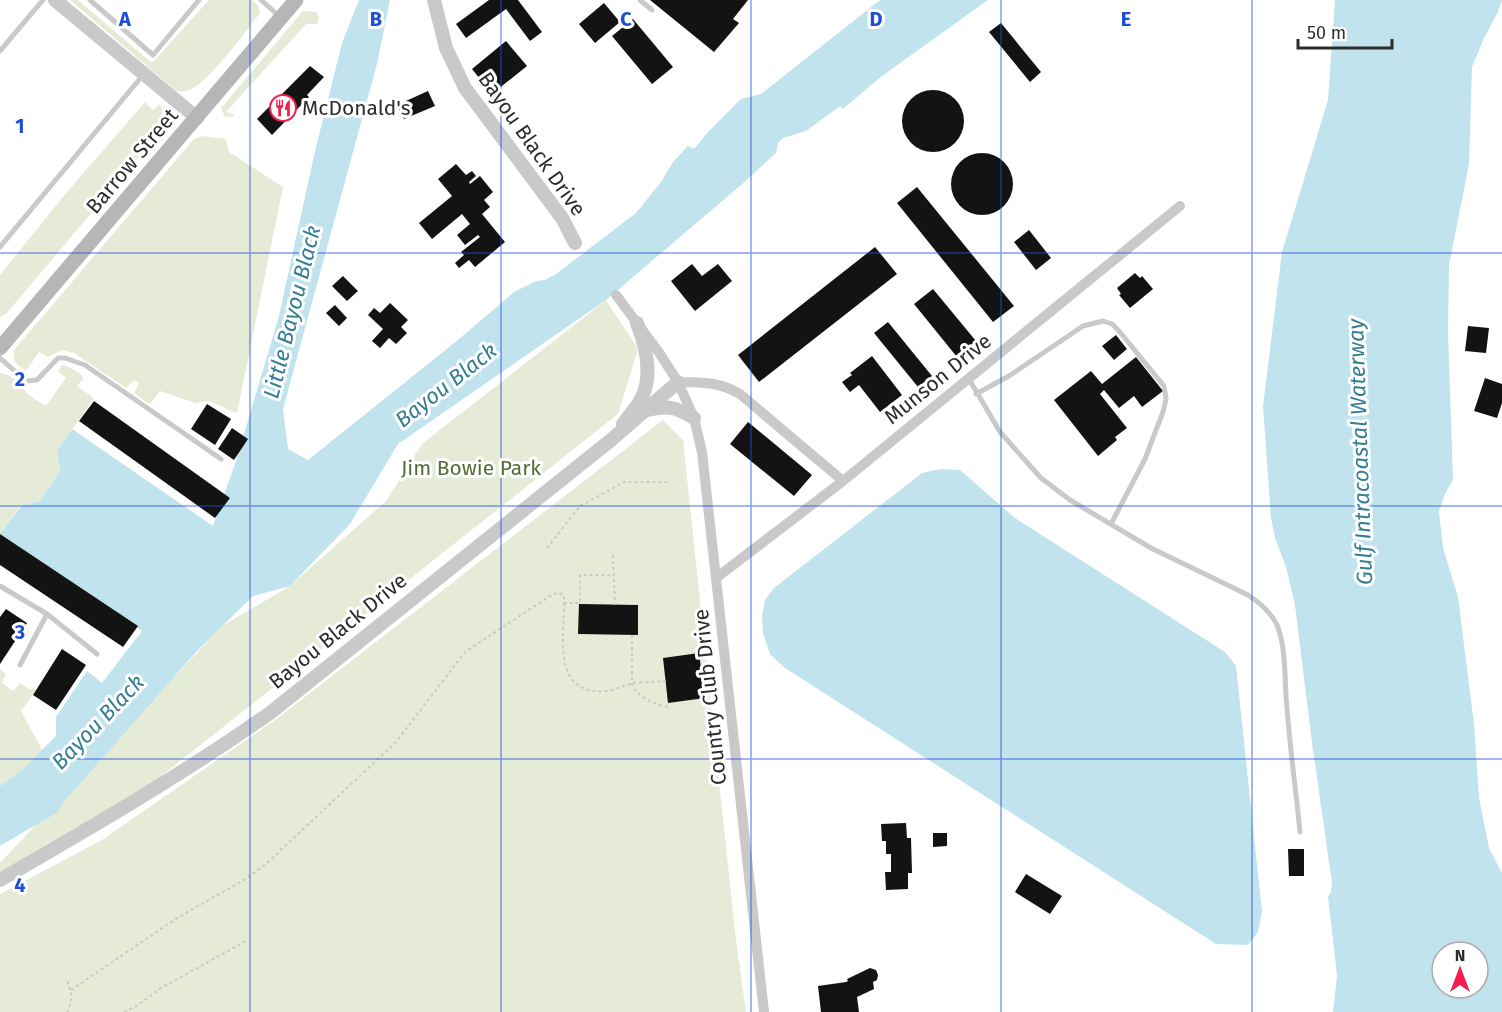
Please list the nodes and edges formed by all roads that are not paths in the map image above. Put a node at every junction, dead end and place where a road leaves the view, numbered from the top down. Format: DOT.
graph roads {
  1 [pos="43,0"];
  2 [pos="55,0"];
  3 [pos="90,0"];
  4 [pos="199,0"];
  5 [pos="261,0"];
  6 [pos="296,0"];
  7 [pos="434,0"];
  8 [pos="640,0"];
  9 [pos="652,10"];
  10 [pos="281,18"];
  11 [pos="0,51"];
  12 [pos="144,74"];
  13 [pos="197,118"];
  14 [pos="1179,206"];
  15 [pos="575,243"];
  16 [pos="0,247"];
  17 [pos="616,295"];
  18 [pos="637,324"];
  19 [pos="1,349"];
  20 [pos="969,380"];
  21 [pos="678,382"];
  22 [pos="976,394"];
  23 [pos="648,410"];
  24 [pos="694,418"];
  25 [pos="611,440"];
  26 [pos="221,459"];
  27 [pos="843,481"];
  28 [pos="1111,524"];
  29 [pos="716,578"];
  30 [pos="0,586"];
  31 [pos="47,614"];
  32 [pos="98,654"];
  33 [pos="20,665"];
  34 [pos="1300,832"];
  35 [pos="0,880"];
  36 [pos="764,1012"];
  1 -- 11 [label="lane"];
  2 -- 12 [label="street"];
  3 -- 4 [label="lane"];
  5 -- 10 [label="lane"];
  6 -- 10 [label="main road, Barrow Street"];
  7 -- 15 [label="street, Bayou Black Drive"];
  8 -- 9 [label="lane"];
  10 -- 13 [label="main road, Barrow Street"];
  12 -- 13 [label="street"];
  12 -- 16 [label="lane"];
  13 -- 19 [label="main road, Barrow Street"];
  14 -- 20 [label="street, Munson Drive"];
  17 -- 18 [label="street, Country Club Drive"];
  18 -- 21 [label="street, Country Club Drive"];
  18 -- 25 [label="street"];
  19 -- 26 [label="lane"];
  20 -- 22 [label="lane"];
  20 -- 27 [label="street, Munson Drive"];
  21 -- 23 [label="street, Bayou Black Drive"];
  21 -- 24 [label="street, Country Club Drive"];
  21 -- 27 [label="street"];
  22 -- 28 [label="lane"];
  22 -- 28 [label="lane"];
  23 -- 24 [label="street"];
  23 -- 25 [label="street, Bayou Black Drive"];
  24 -- 29 [label="street, Country Club Drive"];
  25 -- 35 [label="street, Bayou Black Drive"];
  27 -- 29 [label="street, Munson Drive"];
  28 -- 34 [label="lane"];
  29 -- 36 [label="street, Country Club Drive"];
  30 -- 31 [label="lane"];
  31 -- 32 [label="lane"];
  31 -- 33 [label="lane"];
}
